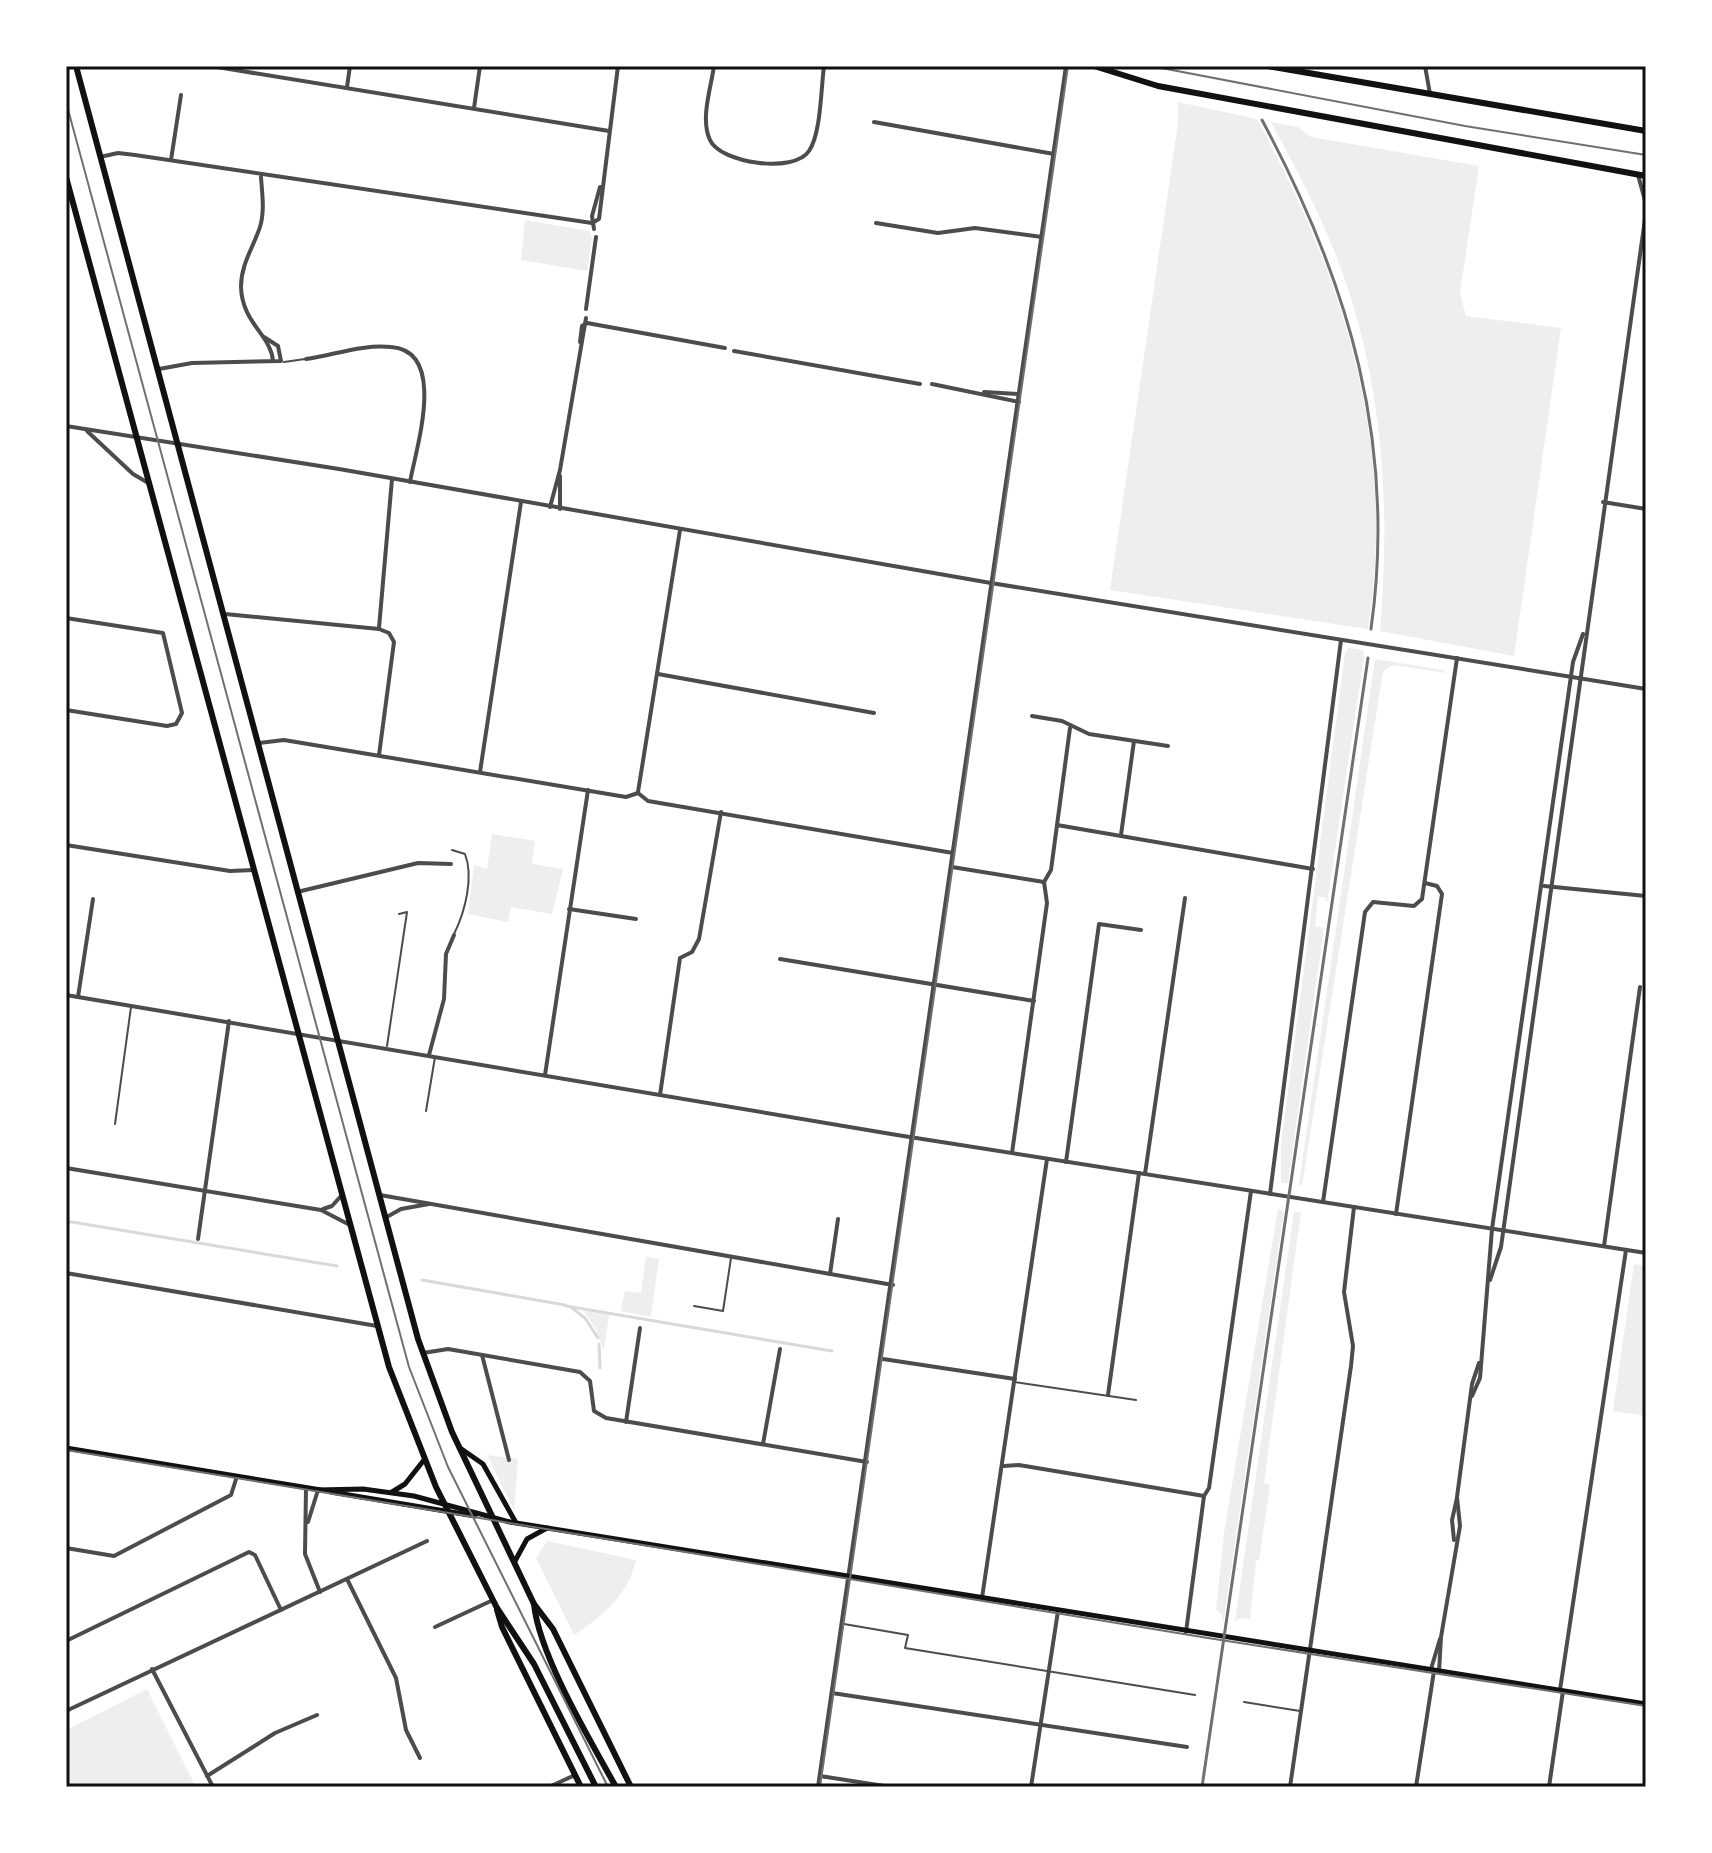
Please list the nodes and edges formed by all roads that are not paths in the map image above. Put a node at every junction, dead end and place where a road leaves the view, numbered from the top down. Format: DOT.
graph roads {
  1 [pos="76,66"];
  2 [pos="211,66"];
  3 [pos="350,66"];
  4 [pos="480,66"];
  5 [pos="618,66"];
  6 [pos="714,66"];
  7 [pos="824,66"];
  8 [pos="1066,66"];
  9 [pos="1094,66"];
  10 [pos="1268,66"];
  11 [pos="1425,66"];
  12 [pos="233,68"];
  13 [pos="347,88"];
  14 [pos="1430,94"];
  15 [pos="181,95"];
  16 [pos="474,108"];
  17 [pos="874,122"];
  18 [pos="609,131"];
  19 [pos="1646,131"];
  20 [pos="1054,154"];
  21 [pos="100,157"];
  22 [pos="171,160"];
  23 [pos="1642,175"];
  24 [pos="66,177"];
  25 [pos="261,177"];
  26 [pos="1646,204"];
  27 [pos="1646,212"];
  28 [pos="876,223"];
  29 [pos="593,226"];
  30 [pos="596,237"];
  31 [pos="1042,237"];
  32 [pos="586,309"];
  33 [pos="586,320"];
  34 [pos="259,334"];
  35 [pos="725,348"];
  36 [pos="734,351"];
  37 [pos="306,359"];
  38 [pos="273,361"];
  39 [pos="281,361"];
  40 [pos="157,370"];
  41 [pos="920,384"];
  42 [pos="932,384"];
  43 [pos="978,391"];
  44 [pos="1020,394"];
  45 [pos="1019,402"];
  46 [pos="66,426"];
  47 [pos="86,429"];
  48 [pos="137,437"];
  49 [pos="177,444"];
  50 [pos="560,470"];
  51 [pos="392,479"];
  52 [pos="410,482"];
  53 [pos="150,485"];
  54 [pos="521,502"];
  55 [pos="1603,502"];
  56 [pos="550,507"];
  57 [pos="560,509"];
  58 [pos="1646,509"];
  59 [pos="680,530"];
  60 [pos="993,583"];
  61 [pos="222,614"];
  62 [pos="66,618"];
  63 [pos="1586,628"];
  64 [pos="379,629"];
  65 [pos="1341,640"];
  66 [pos="1457,658"];
  67 [pos="658,674"];
  68 [pos="1572,677"];
  69 [pos="1582,678"];
  70 [pos="1646,689"];
  71 [pos="66,710"];
  72 [pos="874,713"];
  73 [pos="1032,716"];
  74 [pos="1070,728"];
  75 [pos="1134,741"];
  76 [pos="257,744"];
  77 [pos="1168,746"];
  78 [pos="379,755"];
  79 [pos="480,772"];
  80 [pos="588,790"];
  81 [pos="638,793"];
  82 [pos="721,812"];
  83 [pos="1057,825"];
  84 [pos="1121,835"];
  85 [pos="66,845"];
  86 [pos="452,850"];
  87 [pos="954,853"];
  88 [pos="451,864"];
  89 [pos="952,867"];
  90 [pos="1313,869"];
  91 [pos="254,870"];
  92 [pos="1044,882"];
  93 [pos="1425,883"];
  94 [pos="1544,886"];
  95 [pos="1551,887"];
  96 [pos="297,892"];
  97 [pos="1646,896"];
  98 [pos="1185,898"];
  99 [pos="93,899"];
  100 [pos="569,909"];
  101 [pos="399,914"];
  102 [pos="636,919"];
  103 [pos="1141,930"];
  104 [pos="454,935"];
  105 [pos="780,959"];
  106 [pos="936,985"];
  107 [pos="1640,987"];
  108 [pos="66,995"];
  109 [pos="78,997"];
  110 [pos="1034,1001"];
  111 [pos="66,1002"];
  112 [pos="131,1006"];
  113 [pos="229,1021"];
  114 [pos="298,1033"];
  115 [pos="336,1038"];
  116 [pos="387,1047"];
  117 [pos="432,1055"];
  118 [pos="545,1075"];
  119 [pos="660,1095"];
  120 [pos="426,1111"];
  121 [pos="115,1124"];
  122 [pos="914,1138"];
  123 [pos="1012,1153"];
  124 [pos="1047,1159"];
  125 [pos="1066,1162"];
  126 [pos="66,1168"];
  127 [pos="1142,1174"];
  128 [pos="205,1191"];
  129 [pos="1251,1191"];
  130 [pos="1270,1194"];
  131 [pos="377,1195"];
  132 [pos="341,1196"];
  133 [pos="1323,1202"];
  134 [pos="431,1204"];
  135 [pos="1354,1207"];
  136 [pos="321,1210"];
  137 [pos="1396,1214"];
  138 [pos="384,1219"];
  139 [pos="838,1219"];
  140 [pos="349,1225"];
  141 [pos="1492,1229"];
  142 [pos="1503,1231"];
  143 [pos="198,1239"];
  144 [pos="1604,1246"];
  145 [pos="1626,1250"];
  146 [pos="1646,1253"];
  147 [pos="731,1256"];
  148 [pos="66,1273"];
  149 [pos="830,1274"];
  150 [pos="1490,1280"];
  151 [pos="893,1285"];
  152 [pos="694,1306"];
  153 [pos="377,1326"];
  154 [pos="640,1328"];
  155 [pos="780,1349"];
  156 [pos="423,1353"];
  157 [pos="482,1355"];
  158 [pos="883,1359"];
  159 [pos="1014,1380"];
  160 [pos="1108,1395"];
  161 [pos="1136,1400"];
  162 [pos="626,1422"];
  163 [pos="763,1444"];
  164 [pos="458,1446"];
  165 [pos="66,1448"];
  166 [pos="424,1460"];
  167 [pos="509,1460"];
  168 [pos="867,1462"];
  169 [pos="1004,1466"];
  170 [pos="237,1476"];
  171 [pos="306,1488"];
  172 [pos="318,1490"];
  173 [pos="391,1493"];
  174 [pos="1205,1497"];
  175 [pos="446,1507"];
  176 [pos="494,1518"];
  177 [pos="516,1522"];
  178 [pos="306,1527"];
  179 [pos="548,1528"];
  180 [pos="427,1541"];
  181 [pos="66,1548"];
  182 [pos="515,1561"];
  183 [pos="850,1578"];
  184 [pos="347,1579"];
  185 [pos="320,1592"];
  186 [pos="982,1599"];
  187 [pos="493,1600"];
  188 [pos="534,1604"];
  189 [pos="497,1608"];
  190 [pos="281,1610"];
  191 [pos="1058,1611"];
  192 [pos="843,1624"];
  193 [pos="435,1627"];
  194 [pos="1186,1632"];
  195 [pos="66,1641"];
  196 [pos="1310,1652"];
  197 [pos="528,1654"];
  198 [pos="566,1658"];
  199 [pos="554,1664"];
  200 [pos="152,1669"];
  201 [pos="1049,1671"];
  202 [pos="1435,1671"];
  203 [pos="527,1679"];
  204 [pos="1562,1691"];
  205 [pos="832,1693"];
  206 [pos="1195,1695"];
  207 [pos="1244,1702"];
  208 [pos="1646,1704"];
  209 [pos="66,1711"];
  210 [pos="1301,1711"];
  211 [pos="317,1715"];
  212 [pos="1040,1725"];
  213 [pos="1187,1747"];
  214 [pos="420,1758"];
  215 [pos="602,1762"];
  216 [pos="587,1769"];
  217 [pos="575,1775"];
  218 [pos="207,1776"];
  219 [pos="820,1776"];
  220 [pos="213,1787"];
  221 [pos="549,1787"];
  222 [pos="581,1787"];
  223 [pos="596,1787"];
  224 [pos="616,1787"];
  225 [pos="631,1787"];
  226 [pos="818,1787"];
  227 [pos="891,1787"];
  228 [pos="1031,1787"];
  229 [pos="1290,1787"];
  230 [pos="1416,1787"];
  231 [pos="1549,1787"];
  1 -- 21 [label="main road"];
  2 -- 12 [label="street"];
  3 -- 13 [label="street"];
  4 -- 16 [label="street"];
  5 -- 18 [label="street"];
  6 -- 7 [label="street"];
  8 -- 20 [label="street"];
  9 -- 23 [label="main road"];
  10 -- 14 [label="main road"];
  11 -- 14 [label="street"];
  12 -- 13 [label="street"];
  13 -- 16 [label="street"];
  14 -- 19 [label="main road"];
  15 -- 22 [label="street"];
  16 -- 18 [label="street"];
  17 -- 20 [label="street"];
  18 -- 29 [label="street"];
  20 -- 31 [label="street"];
  21 -- 22 [label="street"];
  21 -- 40 [label="main road"];
  22 -- 25 [label="street"];
  23 -- 26 [label="street"];
  24 -- 48 [label="main road"];
  25 -- 29 [label="street"];
  25 -- 34 [label="street"];
  27 -- 55 [label="street"];
  28 -- 31 [label="street"];
  29 -- 30 [label="lane"];
  30 -- 32 [label="street"];
  31 -- 44 [label="street"];
  32 -- 33 [label="lane"];
  33 -- 35 [label="street"];
  33 -- 50 [label="street"];
  34 -- 38 [label="street"];
  34 -- 39 [label="street"];
  35 -- 36 [label="lane"];
  36 -- 41 [label="street"];
  37 -- 39 [label="lane"];
  37 -- 52 [label="street"];
  38 -- 39 [label="street"];
  38 -- 40 [label="street"];
  40 -- 49 [label="main road"];
  41 -- 42 [label="lane"];
  42 -- 43 [label="street"];
  43 -- 44 [label="street"];
  43 -- 45 [label="street"];
  44 -- 45 [label="street"];
  45 -- 60 [label="street"];
  46 -- 47 [label="street"];
  47 -- 48 [label="street"];
  47 -- 53 [label="street"];
  48 -- 49 [label="street"];
  48 -- 53 [label="main road"];
  49 -- 51 [label="street"];
  49 -- 61 [label="main road"];
  50 -- 56 [label="street"];
  50 -- 57 [label="street"];
  51 -- 52 [label="street"];
  51 -- 64 [label="street"];
  52 -- 54 [label="street"];
  53 -- 91 [label="main road"];
  54 -- 56 [label="street"];
  54 -- 79 [label="street"];
  55 -- 58 [label="street"];
  55 -- 63 [label="street"];
  56 -- 57 [label="street"];
  57 -- 59 [label="street"];
  59 -- 60 [label="street"];
  59 -- 67 [label="street"];
  60 -- 65 [label="street"];
  60 -- 87 [label="street"];
  61 -- 64 [label="street"];
  61 -- 76 [label="main road"];
  62 -- 71 [label="street"];
  63 -- 68 [label="street"];
  63 -- 69 [label="street"];
  64 -- 78 [label="street"];
  65 -- 66 [label="street"];
  65 -- 90 [label="street"];
  66 -- 68 [label="street"];
  66 -- 93 [label="street"];
  67 -- 72 [label="street"];
  67 -- 81 [label="street"];
  68 -- 69 [label="street"];
  68 -- 94 [label="street"];
  69 -- 70 [label="street"];
  69 -- 95 [label="street"];
  73 -- 74 [label="street"];
  74 -- 75 [label="street"];
  74 -- 83 [label="street"];
  75 -- 77 [label="street"];
  75 -- 84 [label="street"];
  76 -- 78 [label="street"];
  76 -- 96 [label="main road"];
  78 -- 79 [label="street"];
  79 -- 80 [label="street"];
  80 -- 81 [label="street"];
  80 -- 100 [label="street"];
  81 -- 82 [label="street"];
  82 -- 87 [label="street"];
  82 -- 119 [label="street"];
  83 -- 84 [label="street"];
  83 -- 92 [label="street"];
  84 -- 90 [label="street"];
  85 -- 91 [label="street"];
  86 -- 104 [label="lane"];
  87 -- 89 [label="street"];
  88 -- 96 [label="street"];
  89 -- 92 [label="street"];
  89 -- 106 [label="street"];
  90 -- 130 [label="street"];
  91 -- 114 [label="main road"];
  92 -- 110 [label="street"];
  93 -- 133 [label="street"];
  93 -- 137 [label="street"];
  94 -- 95 [label="street"];
  94 -- 141 [label="street"];
  95 -- 97 [label="street"];
  95 -- 142 [label="street"];
  96 -- 115 [label="main road"];
  98 -- 127 [label="street"];
  99 -- 109 [label="street"];
  100 -- 102 [label="street"];
  100 -- 118 [label="street"];
  101 -- 116 [label="lane"];
  103 -- 125 [label="street"];
  104 -- 117 [label="street"];
  105 -- 106 [label="street"];
  106 -- 110 [label="street"];
  106 -- 122 [label="street"];
  107 -- 144 [label="street"];
  108 -- 109 [label="street"];
  108 -- 111 [label="street"];
  109 -- 112 [label="street"];
  110 -- 123 [label="street"];
  112 -- 113 [label="street"];
  112 -- 121 [label="lane"];
  113 -- 114 [label="street"];
  113 -- 128 [label="street"];
  114 -- 115 [label="street"];
  114 -- 132 [label="main road"];
  115 -- 116 [label="street"];
  115 -- 131 [label="main road"];
  116 -- 117 [label="street"];
  117 -- 118 [label="street"];
  117 -- 120 [label="lane"];
  118 -- 119 [label="street"];
  119 -- 122 [label="street"];
  122 -- 123 [label="street"];
  122 -- 151 [label="street"];
  123 -- 124 [label="street"];
  124 -- 125 [label="street"];
  124 -- 159 [label="street"];
  125 -- 127 [label="street"];
  126 -- 128 [label="street"];
  127 -- 129 [label="street"];
  127 -- 160 [label="street"];
  128 -- 136 [label="street"];
  128 -- 143 [label="street"];
  129 -- 130 [label="street"];
  129 -- 174 [label="street"];
  130 -- 133 [label="street"];
  131 -- 134 [label="street"];
  131 -- 138 [label="main road"];
  132 -- 136 [label="street"];
  132 -- 140 [label="main road"];
  133 -- 135 [label="street"];
  134 -- 138 [label="street"];
  134 -- 147 [label="street"];
  135 -- 137 [label="street"];
  135 -- 196 [label="street"];
  136 -- 140 [label="street"];
  137 -- 141 [label="street"];
  138 -- 156 [label="main road"];
  139 -- 149 [label="street"];
  140 -- 153 [label="main road"];
  141 -- 142 [label="street"];
  141 -- 150 [label="street"];
  142 -- 144 [label="street"];
  142 -- 150 [label="street"];
  144 -- 145 [label="street"];
  145 -- 146 [label="street"];
  145 -- 204 [label="street"];
  147 -- 149 [label="street"];
  147 -- 152 [label="lane"];
  148 -- 153 [label="street"];
  149 -- 151 [label="street"];
  150 -- 202 [label="street"];
  151 -- 158 [label="street"];
  153 -- 166 [label="main road"];
  154 -- 162 [label="street"];
  155 -- 163 [label="street"];
  156 -- 157 [label="street"];
  156 -- 164 [label="main road"];
  157 -- 162 [label="street"];
  157 -- 167 [label="street"];
  158 -- 159 [label="street"];
  158 -- 168 [label="street"];
  159 -- 160 [label="lane"];
  159 -- 169 [label="street"];
  160 -- 161 [label="lane"];
  162 -- 163 [label="street"];
  163 -- 168 [label="street"];
  164 -- 176 [label="main road"];
  164 -- 177 [label="main road"];
  165 -- 170 [label="main road"];
  166 -- 173 [label="main road"];
  166 -- 175 [label="main road"];
  168 -- 183 [label="street"];
  169 -- 174 [label="street"];
  169 -- 186 [label="street"];
  170 -- 171 [label="main road"];
  170 -- 181 [label="street"];
  171 -- 172 [label="main road"];
  171 -- 178 [label="street"];
  172 -- 173 [label="main road"];
  172 -- 175 [label="main road"];
  172 -- 178 [label="street"];
  173 -- 175 [label="main road"];
  174 -- 194 [label="street"];
  175 -- 176 [label="main road"];
  175 -- 187 [label="main road"];
  176 -- 177 [label="main road"];
  176 -- 182 [label="main road"];
  177 -- 179 [label="main road"];
  178 -- 185 [label="street"];
  179 -- 182 [label="main road"];
  179 -- 183 [label="main road"];
  180 -- 184 [label="street"];
  182 -- 188 [label="main road"];
  183 -- 186 [label="main road"];
  183 -- 192 [label="street"];
  184 -- 185 [label="street"];
  184 -- 214 [label="street"];
  185 -- 190 [label="street"];
  186 -- 191 [label="main road"];
  187 -- 189 [label="main road"];
  187 -- 193 [label="street"];
  188 -- 198 [label="main road"];
  188 -- 199 [label="main road"];
  189 -- 197 [label="main road"];
  189 -- 203 [label="main road"];
  190 -- 195 [label="street"];
  190 -- 200 [label="street"];
  191 -- 194 [label="main road"];
  191 -- 201 [label="street"];
  192 -- 201 [label="lane"];
  192 -- 205 [label="street"];
  194 -- 196 [label="main road"];
  196 -- 202 [label="main road"];
  196 -- 210 [label="street"];
  197 -- 203 [label="main road"];
  197 -- 216 [label="main road"];
  198 -- 199 [label="main road"];
  198 -- 225 [label="main road"];
  199 -- 215 [label="main road"];
  200 -- 209 [label="street"];
  200 -- 218 [label="street"];
  201 -- 206 [label="lane"];
  201 -- 212 [label="street"];
  202 -- 204 [label="main road"];
  202 -- 230 [label="street"];
  203 -- 217 [label="main road"];
  204 -- 208 [label="main road"];
  204 -- 231 [label="street"];
  205 -- 212 [label="street"];
  205 -- 219 [label="street"];
  207 -- 210 [label="lane"];
  210 -- 229 [label="street"];
  211 -- 218 [label="street"];
  212 -- 213 [label="street"];
  212 -- 228 [label="street"];
  215 -- 216 [label="main road"];
  215 -- 224 [label="main road"];
  216 -- 217 [label="main road"];
  216 -- 223 [label="main road"];
  217 -- 221 [label="street"];
  217 -- 222 [label="main road"];
  218 -- 220 [label="street"];
  219 -- 226 [label="street"];
  219 -- 227 [label="street"];
}
